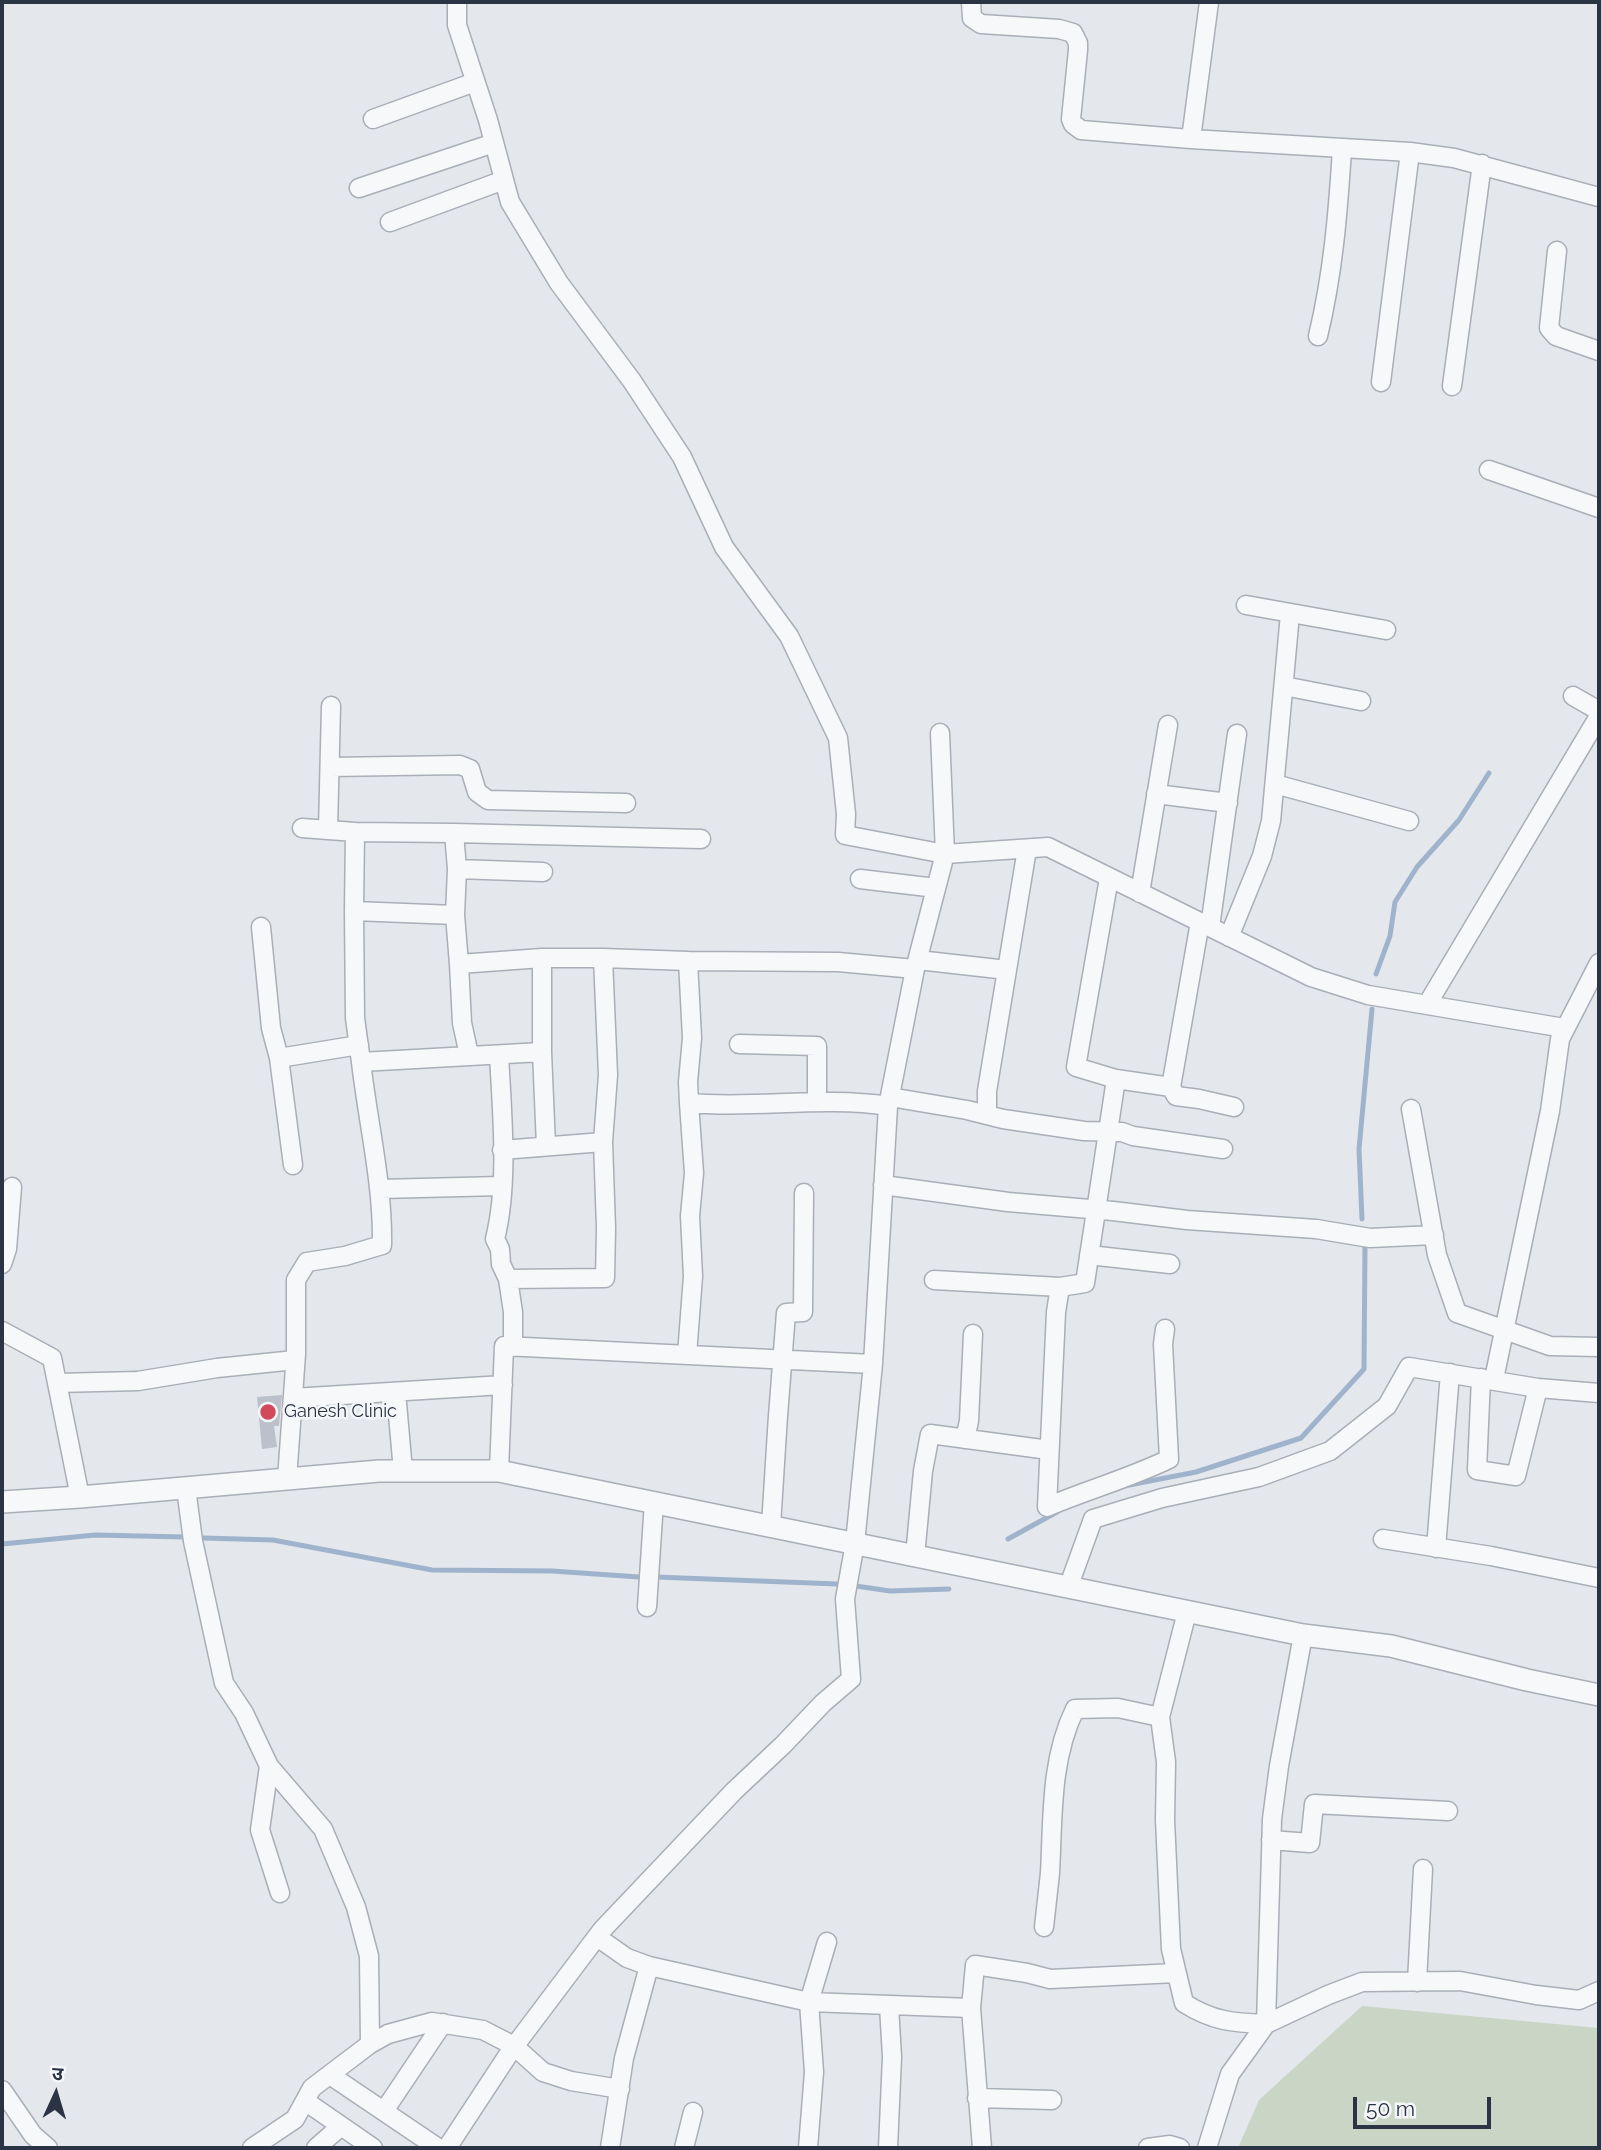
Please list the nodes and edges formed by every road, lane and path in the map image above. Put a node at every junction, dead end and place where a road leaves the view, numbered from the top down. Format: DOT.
graph roads {
  1 [pos="457,2"];
  2 [pos="971,2"];
  3 [pos="1209,2"];
  4 [pos="475,82"];
  5 [pos="373,119"];
  6 [pos="1191,139"];
  7 [pos="494,143"];
  8 [pos="1342,149"];
  9 [pos="1410,152"];
  10 [pos="1482,164"];
  11 [pos="504,180"];
  12 [pos="359,188"];
  13 [pos="1599,197"];
  14 [pos="390,222"];
  15 [pos="1557,251"];
  16 [pos="1318,336"];
  17 [pos="1599,351"];
  18 [pos="1381,382"];
  19 [pos="1452,386"];
  20 [pos="1489,470"];
  21 [pos="1599,508"];
  22 [pos="1246,605"];
  23 [pos="1290,614"];
  24 [pos="1386,630"];
  25 [pos="1284,686"];
  26 [pos="1573,696"];
  27 [pos="1361,701"];
  28 [pos="331,706"];
  29 [pos="1599,710"];
  30 [pos="1599,716"];
  31 [pos="1168,725"];
  32 [pos="940,733"];
  33 [pos="1237,734"];
  34 [pos="330,766"];
  35 [pos="1275,784"];
  36 [pos="1156,794"];
  37 [pos="626,803"];
  38 [pos="1228,803"];
  39 [pos="1409,821"];
  40 [pos="302,828"];
  41 [pos="328,830"];
  42 [pos="355,832"];
  43 [pos="454,833"];
  44 [pos="701,839"];
  45 [pos="1027,849"];
  46 [pos="945,854"];
  47 [pos="457,869"];
  48 [pos="543,872"];
  49 [pos="1109,878"];
  50 [pos="860,879"];
  51 [pos="936,888"];
  52 [pos="1140,893"];
  53 [pos="354,911"];
  54 [pos="455,915"];
  55 [pos="1205,925"];
  56 [pos="261,927"];
  57 [pos="1229,937"];
  58 [pos="542,958"];
  59 [pos="603,958"];
  60 [pos="688,961"];
  61 [pos="1599,963"];
  62 [pos="458,964"];
  63 [pos="917,964"];
  64 [pos="1007,970"];
  65 [pos="1428,1003"];
  66 [pos="1564,1028"];
  67 [pos="738,1044"];
  68 [pos="542,1052"];
  69 [pos="360,1054"];
  70 [pos="469,1055"];
  71 [pos="499,1055"];
  72 [pos="279,1058"];
  73 [pos="1116,1079"];
  74 [pos="1171,1087"];
  75 [pos="817,1101"];
  76 [pos="889,1101"];
  77 [pos="689,1103"];
  78 [pos="1234,1107"];
  79 [pos="1411,1109"];
  80 [pos="987,1115"];
  81 [pos="1108,1131"];
  82 [pos="603,1142"];
  83 [pos="546,1146"];
  84 [pos="1223,1149"];
  85 [pos="502,1150"];
  86 [pos="293,1165"];
  87 [pos="883,1185"];
  88 [pos="501,1186"];
  89 [pos="12,1187"];
  90 [pos="380,1189"];
  91 [pos="804,1193"];
  92 [pos="1096,1210"];
  93 [pos="1434,1235"];
  94 [pos="1090,1255"];
  95 [pos="2,1264"];
  96 [pos="1170,1264"];
  97 [pos="508,1279"];
  98 [pos="934,1280"];
  99 [pos="1060,1287"];
  100 [pos="1165,1329"];
  101 [pos="1504,1330"];
  102 [pos="2,1331"];
  103 [pos="973,1334"];
  104 [pos="513,1347"];
  105 [pos="1599,1347"];
  106 [pos="687,1355"];
  107 [pos="295,1360"];
  108 [pos="781,1360"];
  109 [pos="873,1364"];
  110 [pos="1450,1373"];
  111 [pos="1488,1379"];
  112 [pos="57,1383"];
  113 [pos="503,1385"];
  114 [pos="1538,1388"];
  115 [pos="396,1392"];
  116 [pos="1599,1393"];
  117 [pos="293,1398"];
  118 [pos="965,1439"];
  119 [pos="1049,1450"];
  120 [pos="499,1471"];
  121 [pos="403,1472"];
  122 [pos="287,1479"];
  123 [pos="186,1488"];
  124 [pos="80,1497"];
  125 [pos="2,1502"];
  126 [pos="654,1502"];
  127 [pos="771,1526"];
  128 [pos="1383,1539"];
  129 [pos="855,1543"];
  130 [pos="1436,1548"];
  131 [pos="915,1556"];
  132 [pos="1599,1578"];
  133 [pos="1068,1588"];
  134 [pos="647,1607"];
  135 [pos="1187,1612"];
  136 [pos="1303,1635"];
  137 [pos="1599,1695"];
  138 [pos="1160,1717"];
  139 [pos="269,1766"];
  140 [pos="1448,1811"];
  141 [pos="1271,1840"];
  142 [pos="1423,1869"];
  143 [pos="280,1893"];
  144 [pos="1044,1927"];
  145 [pos="597,1937"];
  146 [pos="827,1942"];
  147 [pos="649,1966"];
  148 [pos="1176,1973"];
  149 [pos="1417,1982"];
  150 [pos="1599,1991"];
  151 [pos="810,2002"];
  152 [pos="889,2006"];
  153 [pos="971,2008"];
  154 [pos="443,2023"];
  155 [pos="1266,2024"];
  156 [pos="370,2044"];
  157 [pos="514,2046"];
  158 [pos="330,2075"];
  159 [pos="620,2089"];
  160 [pos="2,2090"];
  161 [pos="977,2098"];
  162 [pos="1052,2100"];
  163 [pos="305,2101"];
  164 [pos="384,2111"];
  165 [pos="693,2112"];
  166 [pos="340,2127"];
  167 [pos="32,2142"];
  168 [pos="449,2147"];
  169 [pos="48,2148"];
  170 [pos="252,2148"];
  171 [pos="316,2148"];
  172 [pos="373,2148"];
  173 [pos="610,2148"];
  174 [pos="684,2148"];
  175 [pos="808,2148"];
  176 [pos="887,2148"];
  177 [pos="982,2148"];
  178 [pos="1148,2148"];
  179 [pos="1180,2148"];
  180 [pos="1207,2148"];
  1 -- 4 [label="street"];
  2 -- 6 [label="street"];
  3 -- 6 [label="street"];
  4 -- 5 [label="street"];
  4 -- 7 [label="street"];
  6 -- 8 [label="street"];
  7 -- 11 [label="street"];
  7 -- 12 [label="street"];
  8 -- 9 [label="street"];
  8 -- 16 [label="street"];
  9 -- 10 [label="street"];
  9 -- 18 [label="street"];
  10 -- 13 [label="street"];
  10 -- 19 [label="street"];
  11 -- 14 [label="street"];
  11 -- 46 [label="street"];
  15 -- 17 [label="street"];
  20 -- 21 [label="street"];
  22 -- 23 [label="street"];
  23 -- 24 [label="street"];
  23 -- 25 [label="street"];
  25 -- 27 [label="street"];
  25 -- 35 [label="street"];
  26 -- 29 [label="street"];
  28 -- 34 [label="street"];
  30 -- 65 [label="street"];
  31 -- 36 [label="street"];
  32 -- 46 [label="street"];
  33 -- 38 [label="street"];
  34 -- 37 [label="street"];
  34 -- 41 [label="street"];
  35 -- 39 [label="street"];
  35 -- 57 [label="street"];
  36 -- 38 [label="street"];
  36 -- 52 [label="street"];
  38 -- 55 [label="street"];
  40 -- 41 [label="street"];
  41 -- 42 [label="street"];
  42 -- 43 [label="street"];
  42 -- 53 [label="street"];
  43 -- 44 [label="street"];
  43 -- 47 [label="street"];
  45 -- 46 [label="street"];
  45 -- 49 [label="street"];
  45 -- 64 [label="street"];
  46 -- 51 [label="street"];
  47 -- 48 [label="street"];
  47 -- 54 [label="street"];
  49 -- 52 [label="street"];
  49 -- 73 [label="street"];
  50 -- 51 [label="street"];
  51 -- 63 [label="street"];
  52 -- 55 [label="street"];
  53 -- 54 [label="street"];
  53 -- 69 [label="street"];
  54 -- 62 [label="street"];
  55 -- 57 [label="street"];
  55 -- 74 [label="street"];
  56 -- 72 [label="street"];
  57 -- 65 [label="street"];
  58 -- 59 [label="street"];
  58 -- 62 [label="street"];
  58 -- 68 [label="street"];
  59 -- 60 [label="street"];
  59 -- 82 [label="street"];
  60 -- 63 [label="street"];
  60 -- 77 [label="street"];
  61 -- 66 [label="street"];
  62 -- 70 [label="street"];
  63 -- 64 [label="street"];
  63 -- 76 [label="street"];
  64 -- 80 [label="street"];
  65 -- 66 [label="street"];
  66 -- 101 [label="street"];
  67 -- 75 [label="street"];
  68 -- 71 [label="street"];
  68 -- 83 [label="street"];
  69 -- 70 [label="street"];
  69 -- 72 [label="street"];
  69 -- 90 [label="street"];
  70 -- 71 [label="street"];
  71 -- 85 [label="street"];
  72 -- 86 [label="street"];
  73 -- 74 [label="street"];
  73 -- 81 [label="street"];
  74 -- 78 [label="street"];
  75 -- 76 [label="street"];
  75 -- 77 [label="street"];
  76 -- 80 [label="street"];
  76 -- 87 [label="street"];
  77 -- 106 [label="street"];
  79 -- 93 [label="street"];
  80 -- 81 [label="street"];
  81 -- 84 [label="street"];
  81 -- 92 [label="street"];
  82 -- 83 [label="street"];
  82 -- 97 [label="street"];
  83 -- 85 [label="street"];
  85 -- 88 [label="street"];
  87 -- 92 [label="street"];
  87 -- 109 [label="street"];
  88 -- 90 [label="street"];
  88 -- 97 [label="street"];
  89 -- 95 [label="street"];
  90 -- 107 [label="street"];
  91 -- 108 [label="street"];
  92 -- 93 [label="street"];
  92 -- 94 [label="street"];
  93 -- 101 [label="street"];
  94 -- 96 [label="street"];
  94 -- 99 [label="street"];
  97 -- 104 [label="street"];
  98 -- 99 [label="street"];
  99 -- 119 [label="street"];
  100 -- 119 [label="street"];
  101 -- 105 [label="street"];
  101 -- 111 [label="street"];
  102 -- 112 [label="street"];
  103 -- 118 [label="street"];
  104 -- 106 [label="street"];
  104 -- 113 [label="street"];
  106 -- 108 [label="street"];
  107 -- 112 [label="street"];
  107 -- 117 [label="street"];
  108 -- 109 [label="street"];
  108 -- 127 [label="street"];
  109 -- 129 [label="street"];
  110 -- 111 [label="street"];
  110 -- 130 [label="street"];
  110 -- 133 [label="street"];
  111 -- 114 [label="street"];
  111 -- 114 [label="street"];
  112 -- 124 [label="street"];
  113 -- 115 [label="street"];
  113 -- 120 [label="street"];
  114 -- 116 [label="street"];
  115 -- 117 [label="street"];
  115 -- 121 [label="street"];
  117 -- 122 [label="street"];
  118 -- 119 [label="street"];
  118 -- 131 [label="street"];
  120 -- 121 [label="street"];
  120 -- 126 [label="street"];
  121 -- 122 [label="street"];
  122 -- 123 [label="street"];
  123 -- 124 [label="street"];
  123 -- 139 [label="street"];
  124 -- 125 [label="street"];
  126 -- 127 [label="street"];
  126 -- 134 [label="street"];
  127 -- 129 [label="street"];
  128 -- 130 [label="street"];
  129 -- 131 [label="street"];
  129 -- 145 [label="street"];
  130 -- 132 [label="street"];
  131 -- 133 [label="street"];
  133 -- 135 [label="street"];
  135 -- 136 [label="street"];
  135 -- 138 [label="street"];
  136 -- 137 [label="street"];
  136 -- 141 [label="street"];
  138 -- 144 [label="street"];
  138 -- 148 [label="street"];
  139 -- 143 [label="street"];
  139 -- 156 [label="street"];
  140 -- 141 [label="street"];
  141 -- 155 [label="street"];
  142 -- 149 [label="street"];
  145 -- 147 [label="street"];
  145 -- 157 [label="street"];
  146 -- 151 [label="street"];
  147 -- 151 [label="street"];
  147 -- 159 [label="street"];
  148 -- 153 [label="street"];
  148 -- 155 [label="street"];
  149 -- 150 [label="street"];
  149 -- 155 [label="street"];
  151 -- 152 [label="street"];
  151 -- 175 [label="street"];
  152 -- 153 [label="street"];
  152 -- 176 [label="street"];
  153 -- 161 [label="street"];
  154 -- 156 [label="street"];
  154 -- 157 [label="street"];
  154 -- 164 [label="street"];
  155 -- 180 [label="street"];
  156 -- 158 [label="street"];
  157 -- 159 [label="street"];
  157 -- 168 [label="street"];
  158 -- 163 [label="street"];
  158 -- 164 [label="street"];
  159 -- 173 [label="street"];
  160 -- 167 [label="street"];
  161 -- 162 [label="street"];
  161 -- 177 [label="street"];
  163 -- 166 [label="street"];
  163 -- 170 [label="street"];
  164 -- 168 [label="street"];
  165 -- 174 [label="street"];
  166 -- 171 [label="street"];
  166 -- 172 [label="street"];
  167 -- 169 [label="street"];
  178 -- 179 [label="street"];
}
